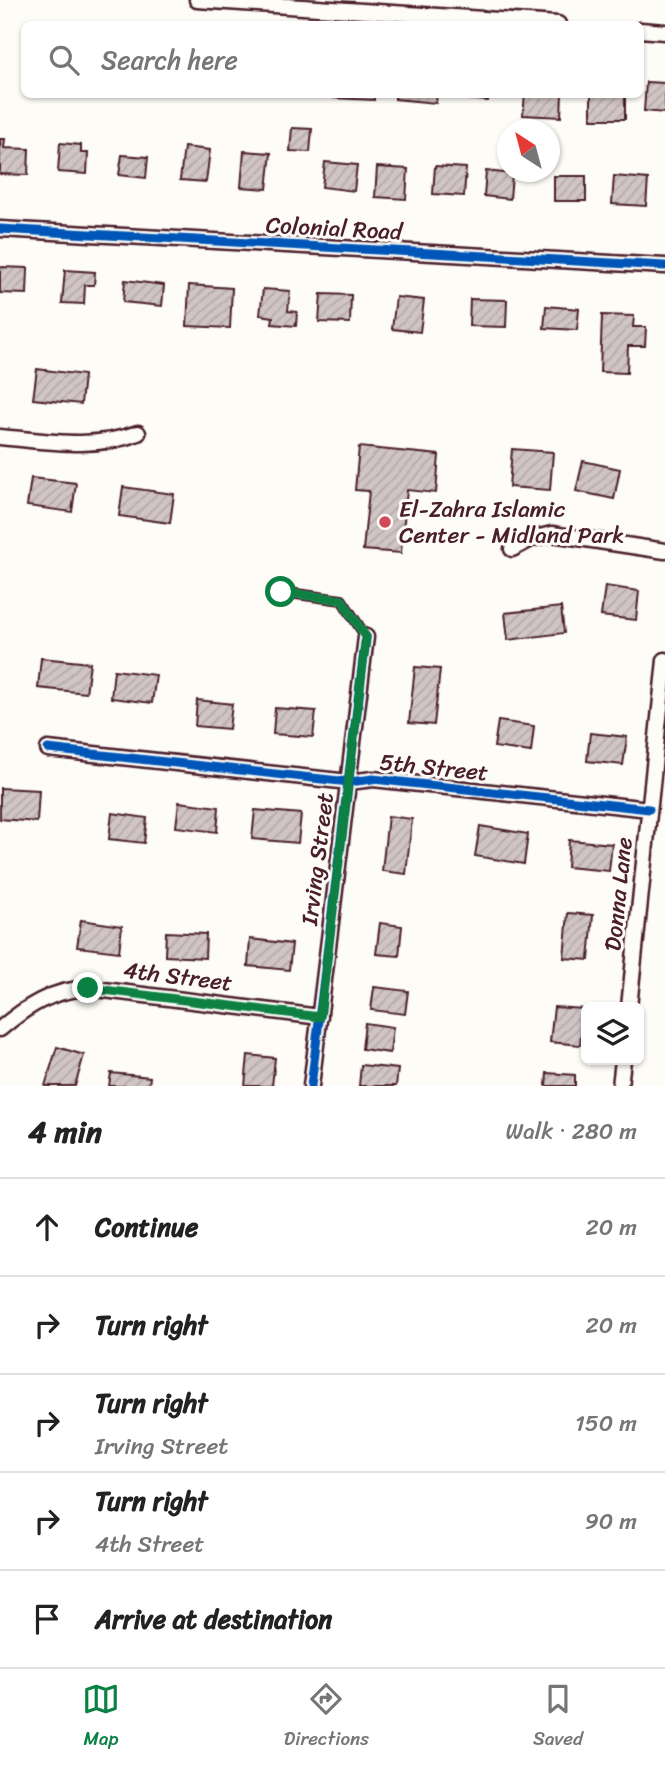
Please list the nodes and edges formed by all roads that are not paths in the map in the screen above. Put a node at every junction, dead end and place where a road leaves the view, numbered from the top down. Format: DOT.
graph roads {
  1 [pos="197,0"];
  2 [pos="513,21"];
  3 [pos="644,30"];
  4 [pos="665,32"];
  5 [pos="0,229"];
  6 [pos="665,266"];
  7 [pos="138,433"];
  8 [pos="0,437"];
  9 [pos="512,550"];
  10 [pos="665,551"];
  11 [pos="281,592"];
  12 [pos="366,637"];
  13 [pos="665,660"];
  14 [pos="48,749"];
  15 [pos="349,782"];
  16 [pos="649,809"];
  17 [pos="630,1002"];
  18 [pos="320,1017"];
  19 [pos="0,1029"];
  20 [pos="622,1065"];
  21 [pos="311,1086"];
  22 [pos="620,1086"];
  1 -- 2 [label="street"];
  3 -- 4 [label="street"];
  5 -- 6 [label="street, Colonial Road"];
  7 -- 8 [label="street"];
  9 -- 10 [label="street"];
  11 -- 12 [label="lane"];
  12 -- 15 [label="street, Irving Street"];
  13 -- 16 [label="street, Donna Lane"];
  14 -- 15 [label="street, 5th Street"];
  15 -- 16 [label="street, 5th Street"];
  15 -- 18 [label="street, Irving Street"];
  16 -- 17 [label="street, Donna Lane"];
  18 -- 19 [label="street, 4th Street"];
  18 -- 21 [label="street, Irving Street"];
  20 -- 22 [label="street"];
}
